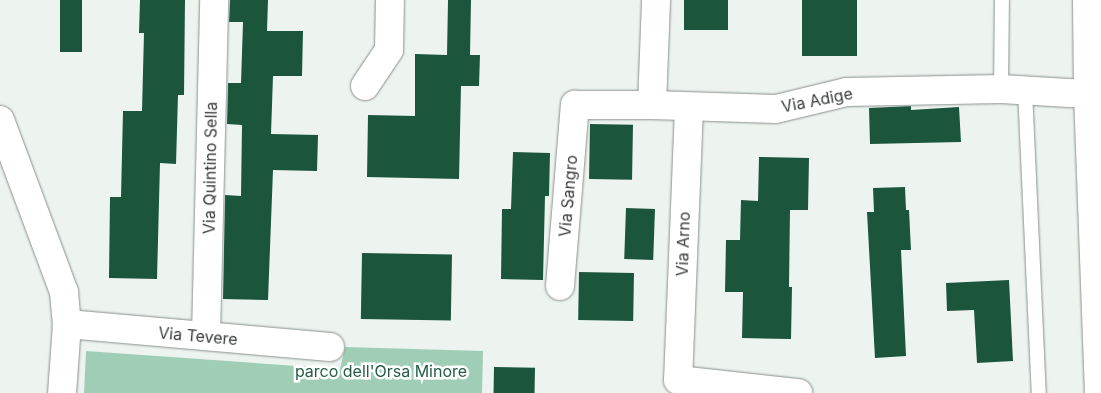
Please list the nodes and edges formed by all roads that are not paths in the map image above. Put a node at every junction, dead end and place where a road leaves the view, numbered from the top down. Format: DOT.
graph roads {
  1 [pos="214,0"];
  2 [pos="390,0"];
  3 [pos="656,0"];
  4 [pos="1002,0"];
  5 [pos="1087,0"];
  6 [pos="365,86"];
  7 [pos="1013,89"];
  8 [pos="1088,94"];
  9 [pos="576,105"];
  10 [pos="652,105"];
  11 [pos="689,108"];
  12 [pos="0,120"];
  13 [pos="560,286"];
  14 [pos="67,324"];
  15 [pos="206,336"];
  16 [pos="330,347"];
  17 [pos="62,393"];
  18 [pos="798,393"];
  19 [pos="1039,393"];
  20 [pos="1099,393"];
  1 -- 15 [label="street, Via Quintino Sella"];
  2 -- 6 [label="street"];
  3 -- 10 [label="street"];
  4 -- 7 [label="lane"];
  5 -- 8 [label="street"];
  7 -- 8 [label="street, Via Adige"];
  7 -- 11 [label="street, Via Adige"];
  7 -- 19 [label="lane"];
  8 -- 20 [label="street"];
  9 -- 10 [label="street, Via Adige"];
  9 -- 13 [label="street, Via Sangro"];
  10 -- 11 [label="street, Via Adige"];
  11 -- 18 [label="street, Via Arno"];
  12 -- 14 [label="street"];
  14 -- 15 [label="street, Via Tevere"];
  14 -- 17 [label="street"];
  15 -- 16 [label="street, Via Tevere"];
}
